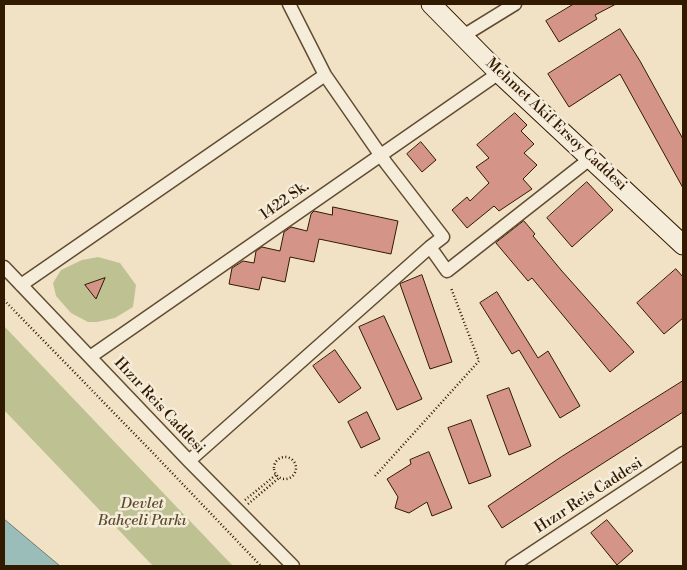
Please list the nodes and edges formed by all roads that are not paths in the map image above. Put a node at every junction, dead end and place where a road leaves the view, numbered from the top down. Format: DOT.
graph roads {
  1 [pos="290,4"];
  2 [pos="431,4"];
  3 [pos="515,4"];
  4 [pos="463,36"];
  5 [pos="500,73"];
  6 [pos="325,75"];
  7 [pos="381,155"];
  8 [pos="591,158"];
  9 [pos="683,245"];
  10 [pos="430,247"];
  11 [pos="4,267"];
  12 [pos="21,285"];
  13 [pos="90,357"];
  14 [pos="683,453"];
  15 [pos="189,461"];
  16 [pos="293,566"];
  17 [pos="512,566"];
  1 -- 6 [label="street"];
  2 -- 4 [label="main road, Mehmet Akif Ersoy Caddesi"];
  3 -- 4 [label="street"];
  4 -- 5 [label="main road, Mehmet Akif Ersoy Caddesi"];
  5 -- 7 [label="street, 1422 Sk."];
  5 -- 8 [label="main road, Mehmet Akif Ersoy Caddesi"];
  6 -- 7 [label="street"];
  6 -- 12 [label="street"];
  7 -- 10 [label="street"];
  7 -- 13 [label="street, 1422 Sk."];
  8 -- 9 [label="main road, Mehmet Akif Ersoy Caddesi"];
  8 -- 10 [label="street"];
  10 -- 15 [label="street"];
  11 -- 12 [label="street, Hızır Reis Caddesi"];
  12 -- 13 [label="street, Hızır Reis Caddesi"];
  13 -- 15 [label="street, Hızır Reis Caddesi"];
  14 -- 17 [label="street, Hızır Reis Caddesi"];
  15 -- 16 [label="street, Hızır Reis Caddesi"];
}
